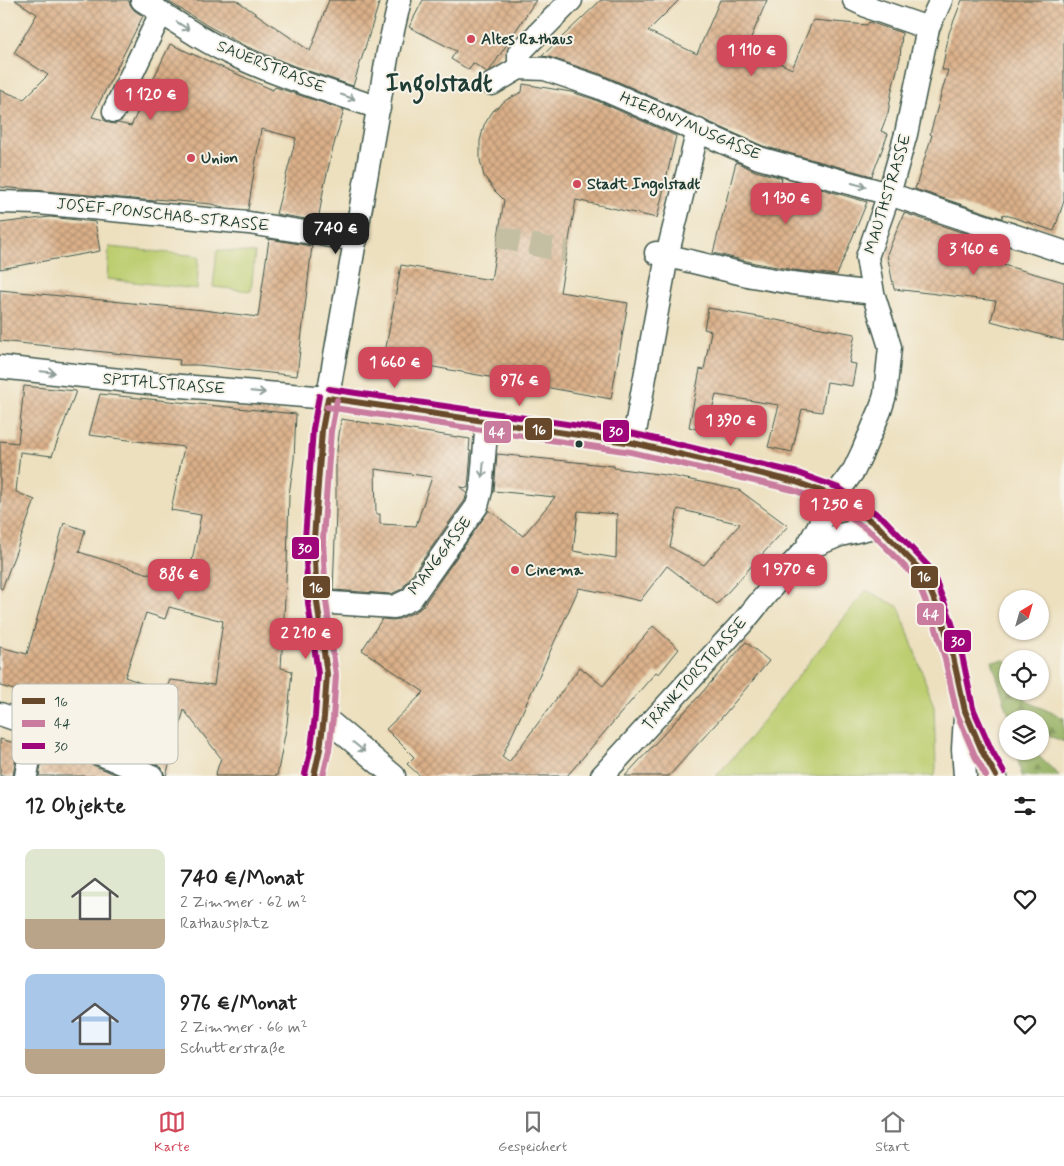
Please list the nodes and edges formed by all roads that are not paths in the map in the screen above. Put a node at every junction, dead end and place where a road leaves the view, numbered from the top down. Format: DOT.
graph roads {
  1 [pos="142,0"];
  2 [pos="400,0"];
  3 [pos="571,0"];
  4 [pos="854,0"];
  5 [pos="941,0"];
  6 [pos="161,13"];
  7 [pos="928,28"];
  8 [pos="519,68"];
  9 [pos="492,84"];
  10 [pos="379,108"];
  11 [pos="114,112"];
  12 [pos="695,129"];
  13 [pos="890,190"];
  14 [pos="0,202"];
  15 [pos="356,240"];
  16 [pos="1063,246"];
  17 [pos="667,256"];
  18 [pos="873,293"];
  19 [pos="0,367"];
  20 [pos="328,398"];
  21 [pos="487,422"];
  22 [pos="633,443"];
  23 [pos="834,496"];
  24 [pos="878,526"];
  25 [pos="806,548"];
  26 [pos="317,602"];
  27 [pos="965,711"];
  28 [pos="0,714"];
  29 [pos="324,717"];
  30 [pos="12,718"];
  31 [pos="124,764"];
  32 [pos="152,776"];
  33 [pos="314,776"];
  34 [pos="394,776"];
  35 [pos="602,776"];
  36 [pos="965,776"];
  37 [pos="996,776"];
  1 -- 6 [label="street, SAUERSTRASSE"];
  2 -- 10 [label="street"];
  3 -- 8 [label="street"];
  4 -- 7 [label="street"];
  5 -- 7 [label="street, MAUTHSTRASSE"];
  6 -- 10 [label="street, SAUERSTRASSE, one-way"];
  6 -- 11 [label="street"];
  7 -- 13 [label="street, MAUTHSTRASSE"];
  8 -- 9 [label="street"];
  8 -- 12 [label="street, HIERONYMUSGASSE"];
  10 -- 15 [label="street"];
  12 -- 13 [label="street, HIERONYMUSGASSE, one-way"];
  12 -- 17 [label="street"];
  13 -- 16 [label="street, HIERONYMUSGASSE"];
  13 -- 18 [label="street, MAUTHSTRASSE"];
  14 -- 15 [label="street, JOSEF-PONSCHAB-STRASSE"];
  15 -- 20 [label="street"];
  17 -- 18 [label="street"];
  17 -- 22 [label="street"];
  18 -- 23 [label="street, MAUTHSTRASSE"];
  19 -- 20 [label="street, SPITALSTRASSE, one-way"];
  20 -- 21 [label="street, SPITALSTRASSE"];
  20 -- 26 [label="street"];
  21 -- 22 [label="street, SPITALSTRASSE"];
  21 -- 26 [label="street, MANGGASSE, one-way"];
  22 -- 23 [label="street, SPITALSTRASSE"];
  23 -- 24 [label="street, SPITALSTRASSE"];
  23 -- 25 [label="street, TRÄNKTORSTRASSE"];
  24 -- 25 [label="street, TRÄNKTORSTRASSE"];
  24 -- 27 [label="street, SPITALSTRASSE"];
  25 -- 35 [label="street, TRÄNKTORSTRASSE"];
  26 -- 29 [label="street"];
  27 -- 36 [label="street"];
  27 -- 37 [label="street"];
  28 -- 30 [label="street"];
  29 -- 33 [label="street"];
  29 -- 34 [label="street, one-way"];
  31 -- 32 [label="street"];
}
